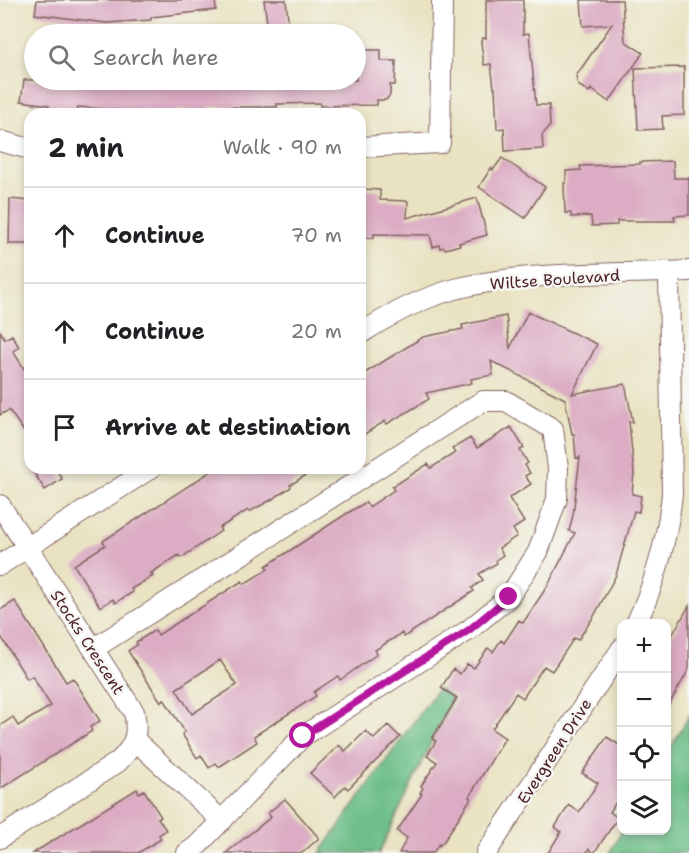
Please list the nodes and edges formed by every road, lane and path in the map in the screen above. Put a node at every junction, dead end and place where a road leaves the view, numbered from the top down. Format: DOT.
graph roads {
  1 [pos="442,0"];
  2 [pos="0,141"];
  3 [pos="24,147"];
  4 [pos="366,147"];
  5 [pos="689,271"];
  6 [pos="669,272"];
  7 [pos="366,330"];
  8 [pos="142,474"];
  9 [pos="0,505"];
  10 [pos="27,548"];
  11 [pos="0,565"];
  12 [pos="638,619"];
  13 [pos="93,649"];
  14 [pos="617,654"];
  15 [pos="135,740"];
  16 [pos="222,821"];
  17 [pos="0,838"];
  18 [pos="187,853"];
  19 [pos="486,853"];
  1 -- 4 [label="street"];
  2 -- 3 [label="street"];
  5 -- 6 [label="street, Wiltse Boulevard"];
  6 -- 7 [label="street, Wiltse Boulevard"];
  6 -- 12 [label="street"];
  8 -- 10 [label="street"];
  9 -- 10 [label="street, Stocks Crescent"];
  10 -- 11 [label="street"];
  10 -- 13 [label="street, Stocks Crescent"];
  13 -- 15 [label="street, Stocks Crescent"];
  13 -- 16 [label="street"];
  14 -- 19 [label="street, Evergreen Drive"];
  15 -- 16 [label="street"];
  15 -- 17 [label="street"];
  16 -- 18 [label="street"];
}
